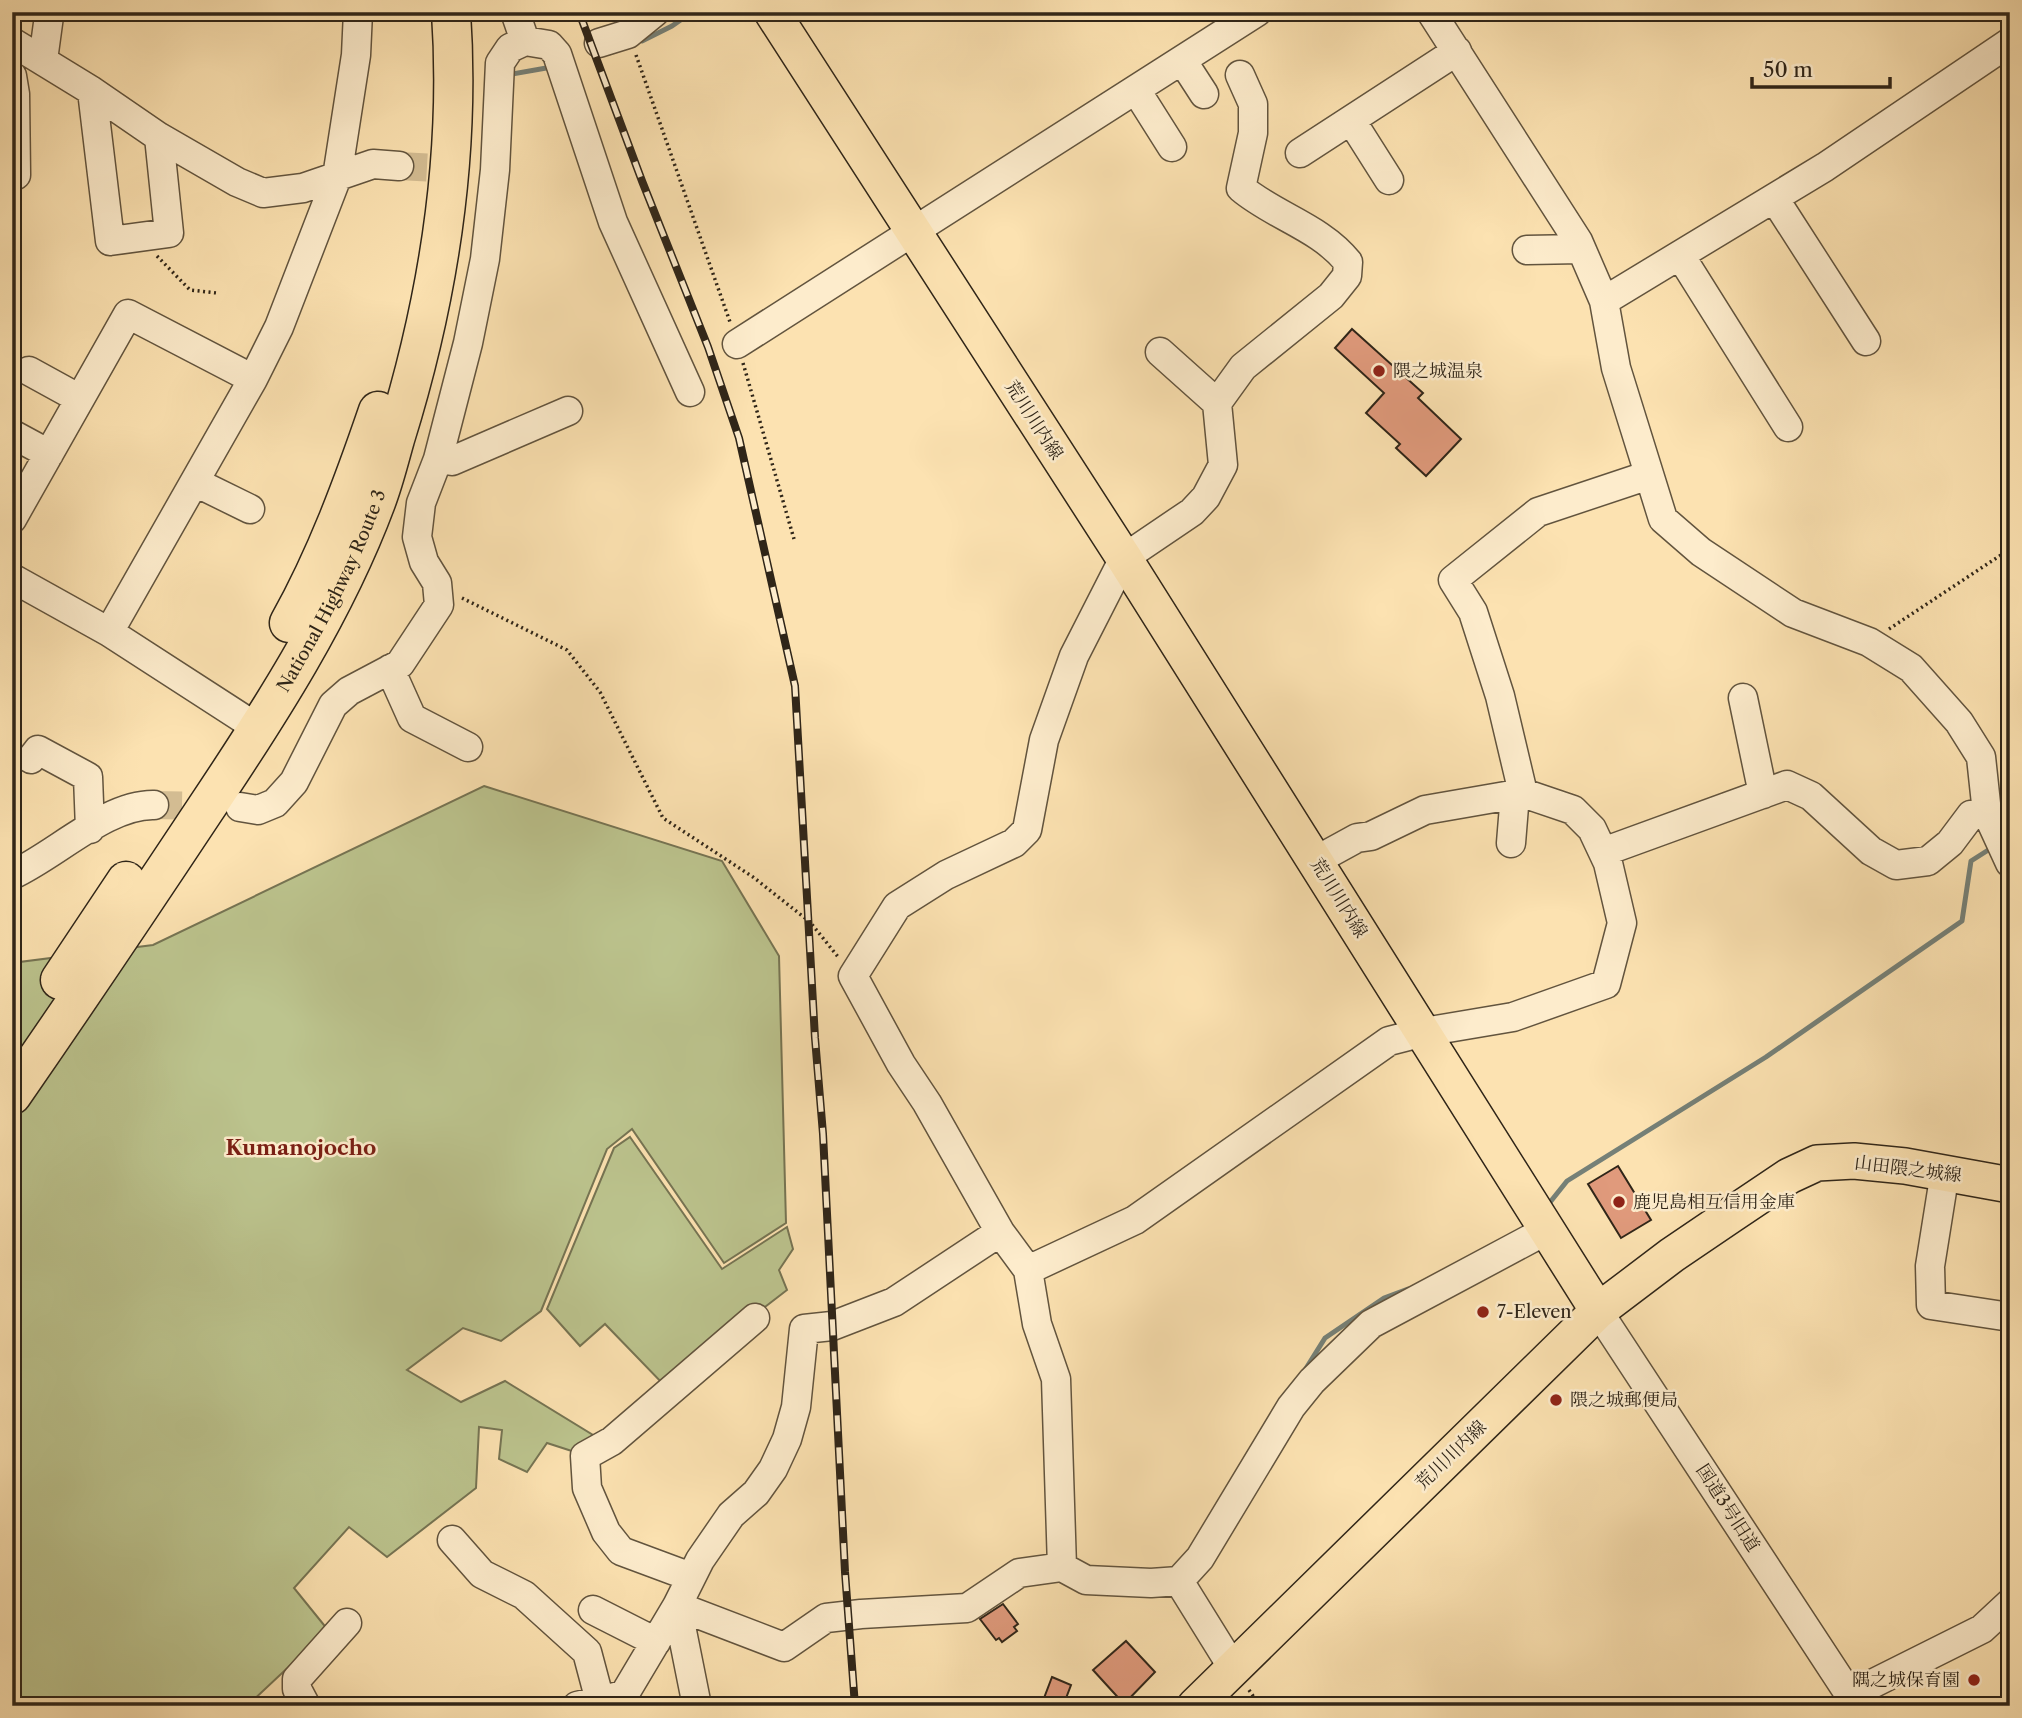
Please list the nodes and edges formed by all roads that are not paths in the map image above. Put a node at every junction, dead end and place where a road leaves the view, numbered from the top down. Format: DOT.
graph roads {
  1 [pos="358,12"];
  2 [pos="425,12"];
  3 [pos="451,12"];
  4 [pos="516,12"];
  5 [pos="655,12"];
  6 [pos="772,12"];
  7 [pos="1257,12"];
  8 [pos="1431,12"];
  9 [pos="49,16"];
  10 [pos="525,41"];
  11 [pos="12,42"];
  12 [pos="2010,42"];
  13 [pos="579,49"];
  14 [pos="1457,51"];
  15 [pos="43,60"];
  16 [pos="1182,60"];
  17 [pos="1240,75"];
  18 [pos="12,76"];
  19 [pos="1136,90"];
  20 [pos="92,91"];
  21 [pos="1205,94"];
  22 [pos="1352,120"];
  23 [pos="159,137"];
  24 [pos="1172,147"];
  25 [pos="1300,153"];
  26 [pos="399,166"];
  27 [pos="16,175"];
  28 [pos="337,177"];
  29 [pos="1390,180"];
  30 [pos="1774,198"];
  31 [pos="913,233"];
  32 [pos="1581,249"];
  33 [pos="1527,250"];
  34 [pos="1680,255"];
  35 [pos="1604,301"];
  36 [pos="1866,341"];
  37 [pos="737,344"];
  38 [pos="1160,352"];
  39 [pos="29,371"];
  40 [pos="253,379"];
  41 [pos="690,392"];
  42 [pos="80,399"];
  43 [pos="1217,403"];
  44 [pos="568,411"];
  45 [pos="1788,427"];
  46 [pos="12,433"];
  47 [pos="49,454"];
  48 [pos="438,459"];
  49 [pos="1649,475"];
  50 [pos="195,482"];
  51 [pos="250,509"];
  52 [pos="12,519"];
  53 [pos="1124,558"];
  54 [pos="12,578"];
  55 [pos="109,632"];
  56 [pos="390,669"];
  57 [pos="1744,698"];
  58 [pos="248,723"];
  59 [pos="468,747"];
  60 [pos="31,759"];
  61 [pos="1519,793"];
  62 [pos="1763,794"];
  63 [pos="154,805"];
  64 [pos="240,807"];
  65 [pos="90,829"];
  66 [pos="1998,839"];
  67 [pos="1511,843"];
  68 [pos="1603,852"];
  69 [pos="1315,861"];
  70 [pos="12,875"];
  71 [pos="1424,1032"];
  72 [pos="12,1051"];
  73 [pos="12,1095"];
  74 [pos="1945,1172"];
  75 [pos="2010,1185"];
  76 [pos="1541,1220"];
  77 [pos="1000,1232"];
  78 [pos="1028,1270"];
  79 [pos="1598,1311"];
  80 [pos="2010,1317"];
  81 [pos="755,1318"];
  82 [pos="452,1541"];
  83 [pos="1062,1567"];
  84 [pos="691,1577"];
  85 [pos="1179,1581"];
  86 [pos="2010,1603"];
  87 [pos="677,1606"];
  88 [pos="593,1609"];
  89 [pos="347,1623"];
  90 [pos="656,1642"];
  91 [pos="1233,1668"];
  92 [pos="1854,1700"];
  93 [pos="588,1703"];
  94 [pos="306,1706"];
  95 [pos="697,1706"];
  96 [pos="1195,1706"];
  1 -- 28 [label="street"];
  2 -- 58 [label="highway, National Highway Route 3"];
  3 -- 58 [label="highway, National Highway Route 3"];
  4 -- 10 [label="street"];
  5 -- 13 [label="street"];
  6 -- 31 [label="main road, 荒川川内線"];
  7 -- 16 [label="street"];
  8 -- 14 [label="street"];
  9 -- 15 [label="street"];
  10 -- 13 [label="street"];
  10 -- 48 [label="street"];
  11 -- 15 [label="street"];
  12 -- 30 [label="street"];
  13 -- 41 [label="street"];
  14 -- 22 [label="street"];
  14 -- 32 [label="street"];
  15 -- 20 [label="street"];
  16 -- 19 [label="street"];
  16 -- 21 [label="street"];
  17 -- 43 [label="street"];
  18 -- 27 [label="street"];
  19 -- 24 [label="street"];
  19 -- 31 [label="street"];
  20 -- 23 [label="street"];
  20 -- 23 [label="street"];
  22 -- 25 [label="street"];
  22 -- 29 [label="street"];
  23 -- 28 [label="street"];
  26 -- 28 [label="street"];
  28 -- 40 [label="street"];
  30 -- 34 [label="street"];
  30 -- 36 [label="street"];
  31 -- 37 [label="street"];
  31 -- 53 [label="main road, 荒川川内線"];
  32 -- 33 [label="street"];
  32 -- 35 [label="street"];
  34 -- 35 [label="street"];
  34 -- 45 [label="street"];
  35 -- 49 [label="street"];
  38 -- 43 [label="street"];
  39 -- 42 [label="street"];
  40 -- 42 [label="street"];
  40 -- 50 [label="street"];
  42 -- 47 [label="street"];
  43 -- 53 [label="street"];
  44 -- 48 [label="street"];
  46 -- 47 [label="street"];
  47 -- 52 [label="street"];
  48 -- 56 [label="street"];
  49 -- 61 [label="street"];
  49 -- 66 [label="street"];
  50 -- 51 [label="street"];
  50 -- 55 [label="street"];
  53 -- 69 [label="main road, 荒川川内線"];
  53 -- 77 [label="street"];
  54 -- 55 [label="street"];
  55 -- 58 [label="street"];
  56 -- 59 [label="street"];
  56 -- 64 [label="street"];
  57 -- 62 [label="street"];
  58 -- 72 [label="highway, National Highway Route 3"];
  58 -- 73 [label="highway, National Highway Route 3"];
  60 -- 65 [label="street"];
  61 -- 67 [label="street"];
  61 -- 68 [label="street"];
  61 -- 69 [label="street"];
  62 -- 66 [label="street"];
  62 -- 68 [label="street"];
  63 -- 65 [label="street"];
  65 -- 70 [label="street"];
  68 -- 71 [label="street"];
  69 -- 71 [label="main road, 荒川川内線"];
  71 -- 76 [label="main road, 荒川川内線"];
  71 -- 78 [label="street"];
  74 -- 75 [label="main road, 山田隈之城線"];
  74 -- 79 [label="main road, 山田隈之城線"];
  74 -- 80 [label="street"];
  76 -- 79 [label="main road, 荒川川内線"];
  76 -- 85 [label="street"];
  77 -- 78 [label="street"];
  77 -- 84 [label="street"];
  78 -- 83 [label="street"];
  79 -- 91 [label="main road, 荒川川内線"];
  79 -- 92 [label="street, 国道3号旧道"];
  81 -- 84 [label="street"];
  82 -- 93 [label="street"];
  83 -- 85 [label="street"];
  83 -- 87 [label="street"];
  84 -- 87 [label="street"];
  85 -- 91 [label="street"];
  86 -- 92 [label="street"];
  87 -- 90 [label="street"];
  87 -- 95 [label="street"];
  88 -- 90 [label="street"];
  89 -- 94 [label="street"];
  90 -- 93 [label="street"];
  91 -- 96 [label="main road, 荒川川内線"];
}
